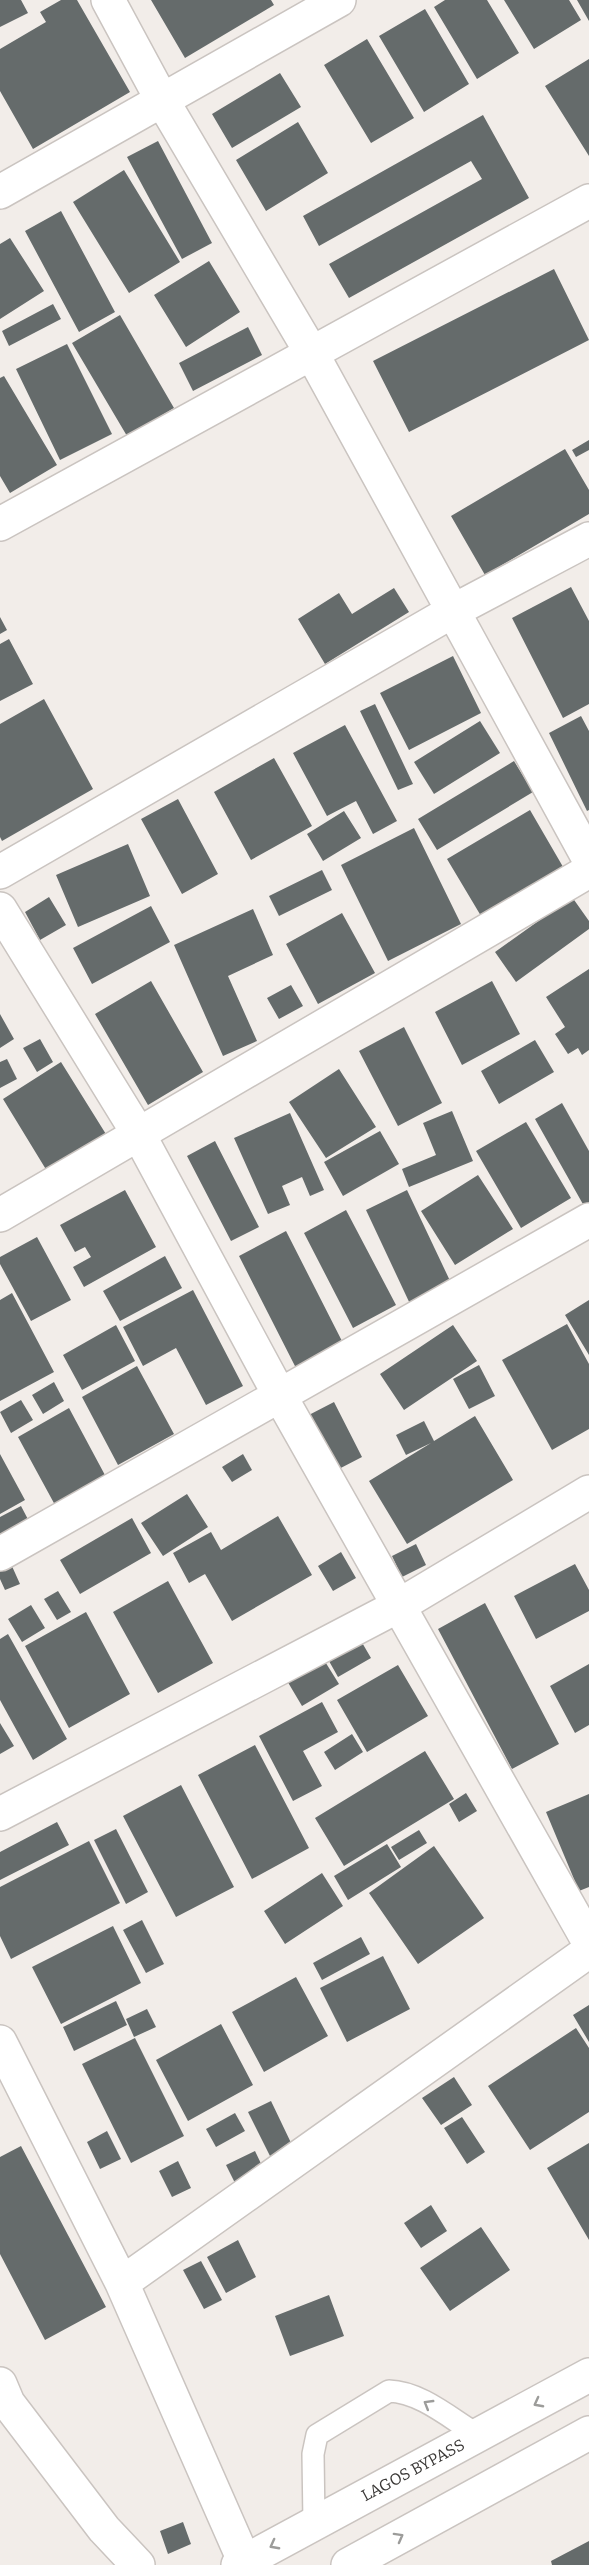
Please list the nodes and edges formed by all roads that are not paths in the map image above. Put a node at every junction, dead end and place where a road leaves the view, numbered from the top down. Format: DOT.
graph roads {
  1 [pos="108,0"];
  2 [pos="339,0"];
  3 [pos="162,100"];
  4 [pos="0,192"];
  5 [pos="589,201"];
  6 [pos="311,352"];
  7 [pos="0,524"];
  8 [pos="589,539"];
  9 [pos="453,611"];
  10 [pos="589,860"];
  11 [pos="589,871"];
  12 [pos="0,872"];
  13 [pos="0,909"];
  14 [pos="138,1132"];
  15 [pos="0,1215"];
  16 [pos="589,1220"];
  17 [pos="280,1396"];
  18 [pos="589,1492"];
  19 [pos="0,1554"];
  20 [pos="400,1605"];
  21 [pos="0,1814"];
  22 [pos="589,1942"];
  23 [pos="589,1951"];
  24 [pos="0,2042"];
  25 [pos="122,2283"];
  26 [pos="589,2375"];
  27 [pos="0,2384"];
  28 [pos="589,2433"];
  29 [pos="478,2435"];
  30 [pos="314,2523"];
  31 [pos="242,2564"];
  32 [pos="138,2565"];
  33 [pos="348,2565"];
  1 -- 3 [label="street"];
  2 -- 3 [label="street"];
  3 -- 4 [label="street"];
  3 -- 6 [label="street"];
  5 -- 6 [label="street"];
  6 -- 7 [label="street"];
  6 -- 9 [label="street"];
  8 -- 9 [label="street"];
  9 -- 10 [label="street"];
  9 -- 12 [label="street"];
  11 -- 14 [label="street"];
  13 -- 14 [label="street"];
  14 -- 15 [label="street"];
  14 -- 17 [label="street"];
  16 -- 17 [label="street"];
  17 -- 19 [label="street"];
  17 -- 20 [label="street"];
  18 -- 20 [label="street"];
  20 -- 21 [label="street"];
  20 -- 22 [label="street"];
  23 -- 25 [label="street"];
  24 -- 25 [label="street"];
  25 -- 31 [label="street"];
  26 -- 29 [label="street, LAGOS BYPASS, one-way"];
  27 -- 32 [label="street"];
  33 -- 28 [label="street, one-way"];
  29 -- 30 [label="street, LAGOS BYPASS"];
  29 -- 30 [label="lane, one-way"];
  30 -- 31 [label="street, LAGOS BYPASS, one-way"];
}
